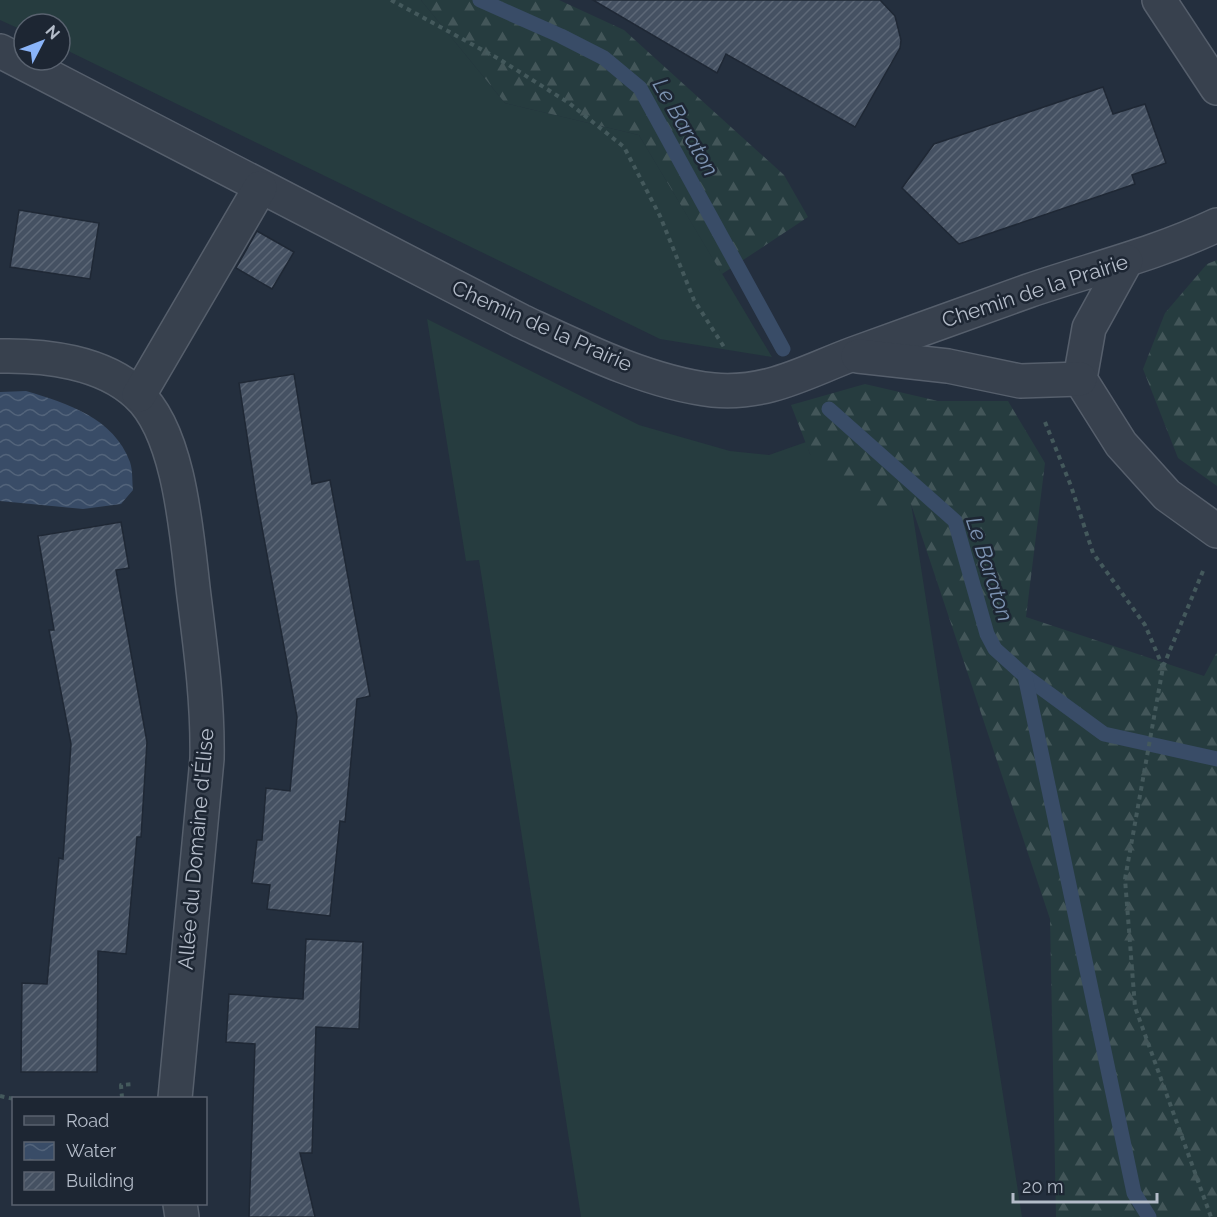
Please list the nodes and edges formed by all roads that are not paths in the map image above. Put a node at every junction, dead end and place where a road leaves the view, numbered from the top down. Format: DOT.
graph roads {
  1 [pos="1159,0"];
  2 [pos="0,51"];
  3 [pos="1215,79"];
  4 [pos="260,188"];
  5 [pos="1217,225"];
  6 [pos="1126,261"];
  7 [pos="850,355"];
  8 [pos="0,356"];
  9 [pos="1080,379"];
  10 [pos="139,395"];
  11 [pos="1217,531"];
  12 [pos="175,1097"];
  1 -- 3 [label="street"];
  2 -- 4 [label="street, Chemin de la Prairie"];
  4 -- 7 [label="street, Chemin de la Prairie"];
  4 -- 10 [label="street"];
  5 -- 6 [label="street, Chemin de la Prairie"];
  6 -- 7 [label="street, Chemin de la Prairie"];
  6 -- 9 [label="street"];
  7 -- 9 [label="street"];
  8 -- 10 [label="street, Allée du Domaine d'Élise"];
  9 -- 11 [label="street"];
  10 -- 12 [label="street, Allée du Domaine d'Élise"];
}
